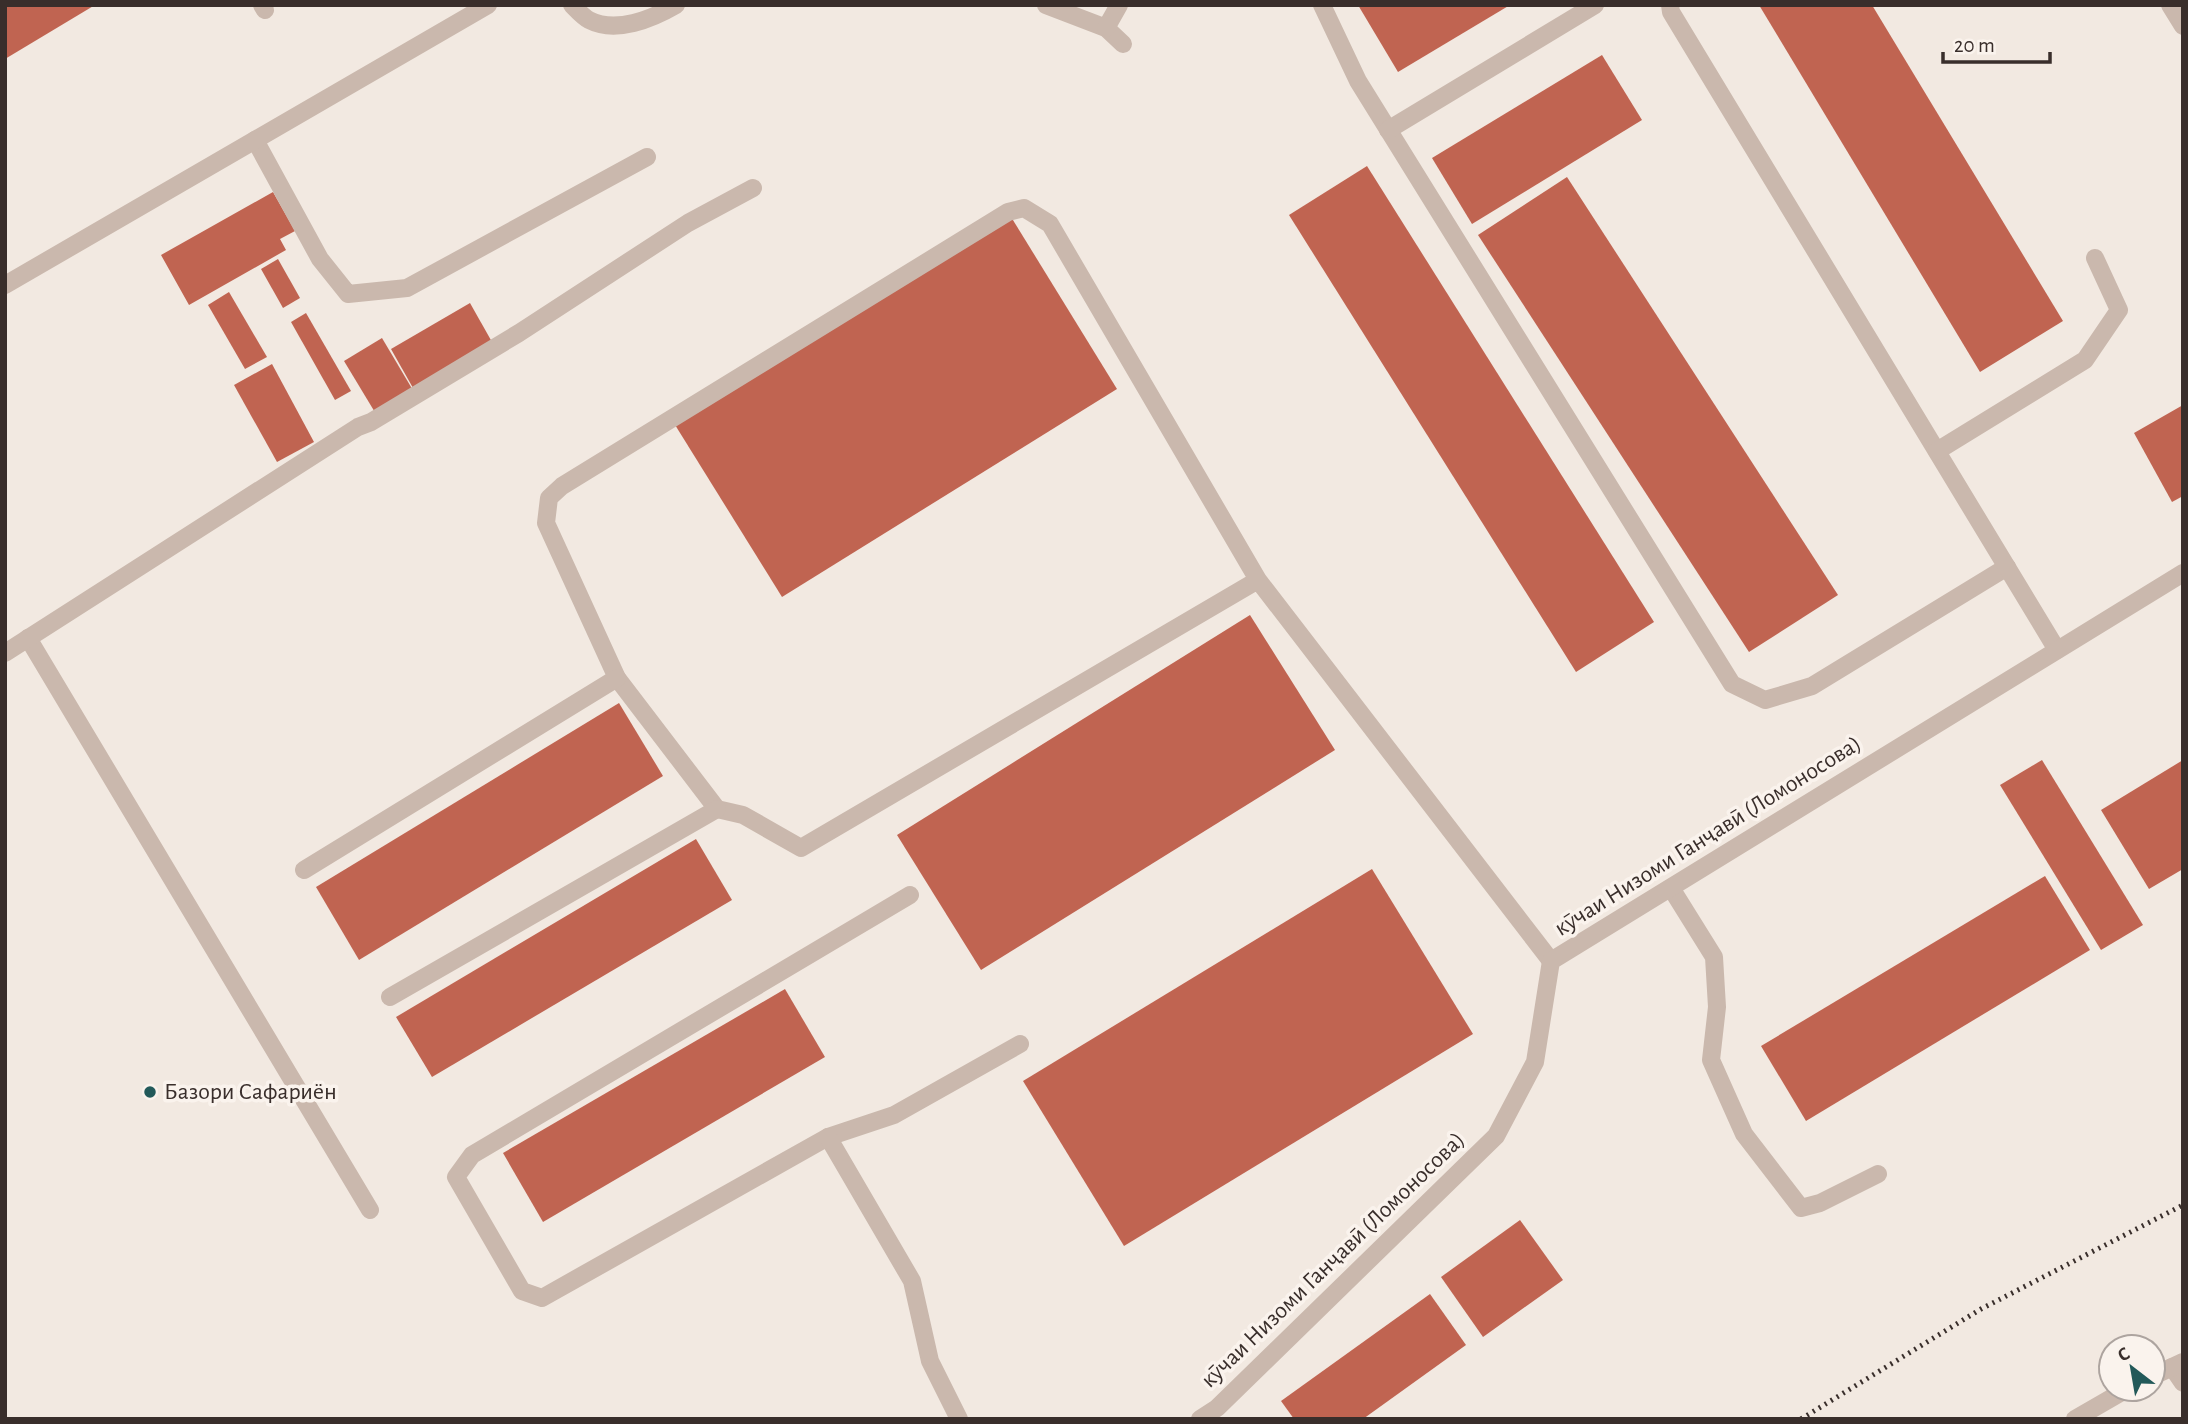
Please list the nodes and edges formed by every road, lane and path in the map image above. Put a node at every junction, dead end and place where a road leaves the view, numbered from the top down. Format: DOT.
graph roads {
  1 [pos="488,5"];
  2 [pos="572,5"];
  3 [pos="676,5"];
  4 [pos="1046,5"];
  5 [pos="1119,5"];
  6 [pos="1322,5"];
  7 [pos="1595,5"];
  8 [pos="1670,5"];
  9 [pos="2170,5"];
  10 [pos="2183,26"];
  11 [pos="1106,28"];
  12 [pos="1123,44"];
  13 [pos="1388,130"];
  14 [pos="255,140"];
  15 [pos="647,157"];
  16 [pos="753,188"];
  17 [pos="2095,258"];
  18 [pos="5,285"];
  19 [pos="1937,451"];
  20 [pos="2007,566"];
  21 [pos="2183,573"];
  22 [pos="1258,580"];
  23 [pos="28,638"];
  24 [pos="2057,650"];
  25 [pos="5,653"];
  26 [pos="617,678"];
  27 [pos="717,809"];
  28 [pos="304,870"];
  29 [pos="1671,888"];
  30 [pos="911,895"];
  31 [pos="1551,961"];
  32 [pos="390,997"];
  33 [pos="1020,1044"];
  34 [pos="828,1137"];
  35 [pos="1878,1174"];
  36 [pos="370,1210"];
  37 [pos="2177,1364"];
  38 [pos="2183,1383"];
  39 [pos="2102,1403"];
  40 [pos="959,1419"];
  41 [pos="1200,1419"];
  42 [pos="2074,1419"];
  1 -- 14 [label="street"];
  2 -- 3 [label="street"];
  4 -- 11 [label="street"];
  5 -- 11 [label="street"];
  6 -- 13 [label="street"];
  7 -- 13 [label="street"];
  8 -- 19 [label="street"];
  9 -- 10 [label="street"];
  11 -- 12 [label="street"];
  13 -- 20 [label="street"];
  14 -- 15 [label="street"];
  14 -- 18 [label="street"];
  16 -- 23 [label="street"];
  17 -- 19 [label="street"];
  19 -- 20 [label="street"];
  20 -- 24 [label="street"];
  21 -- 24 [label="street, кӯчаи Низоми Ганҷавӣ (Ломоносова)"];
  22 -- 26 [label="street"];
  22 -- 27 [label="street"];
  22 -- 31 [label="street"];
  23 -- 25 [label="street"];
  23 -- 36 [label="street"];
  24 -- 29 [label="street, кӯчаи Низоми Ганҷавӣ (Ломоносова)"];
  26 -- 27 [label="street"];
  26 -- 28 [label="street"];
  27 -- 32 [label="street"];
  29 -- 31 [label="street, кӯчаи Низоми Ганҷавӣ (Ломоносова)"];
  29 -- 35 [label="street"];
  30 -- 34 [label="street"];
  31 -- 41 [label="street, кӯчаи Низоми Ганҷавӣ (Ломоносова)"];
  33 -- 34 [label="street"];
  34 -- 40 [label="street"];
  37 -- 38 [label="street"];
  39 -- 42 [label="street"];
}
